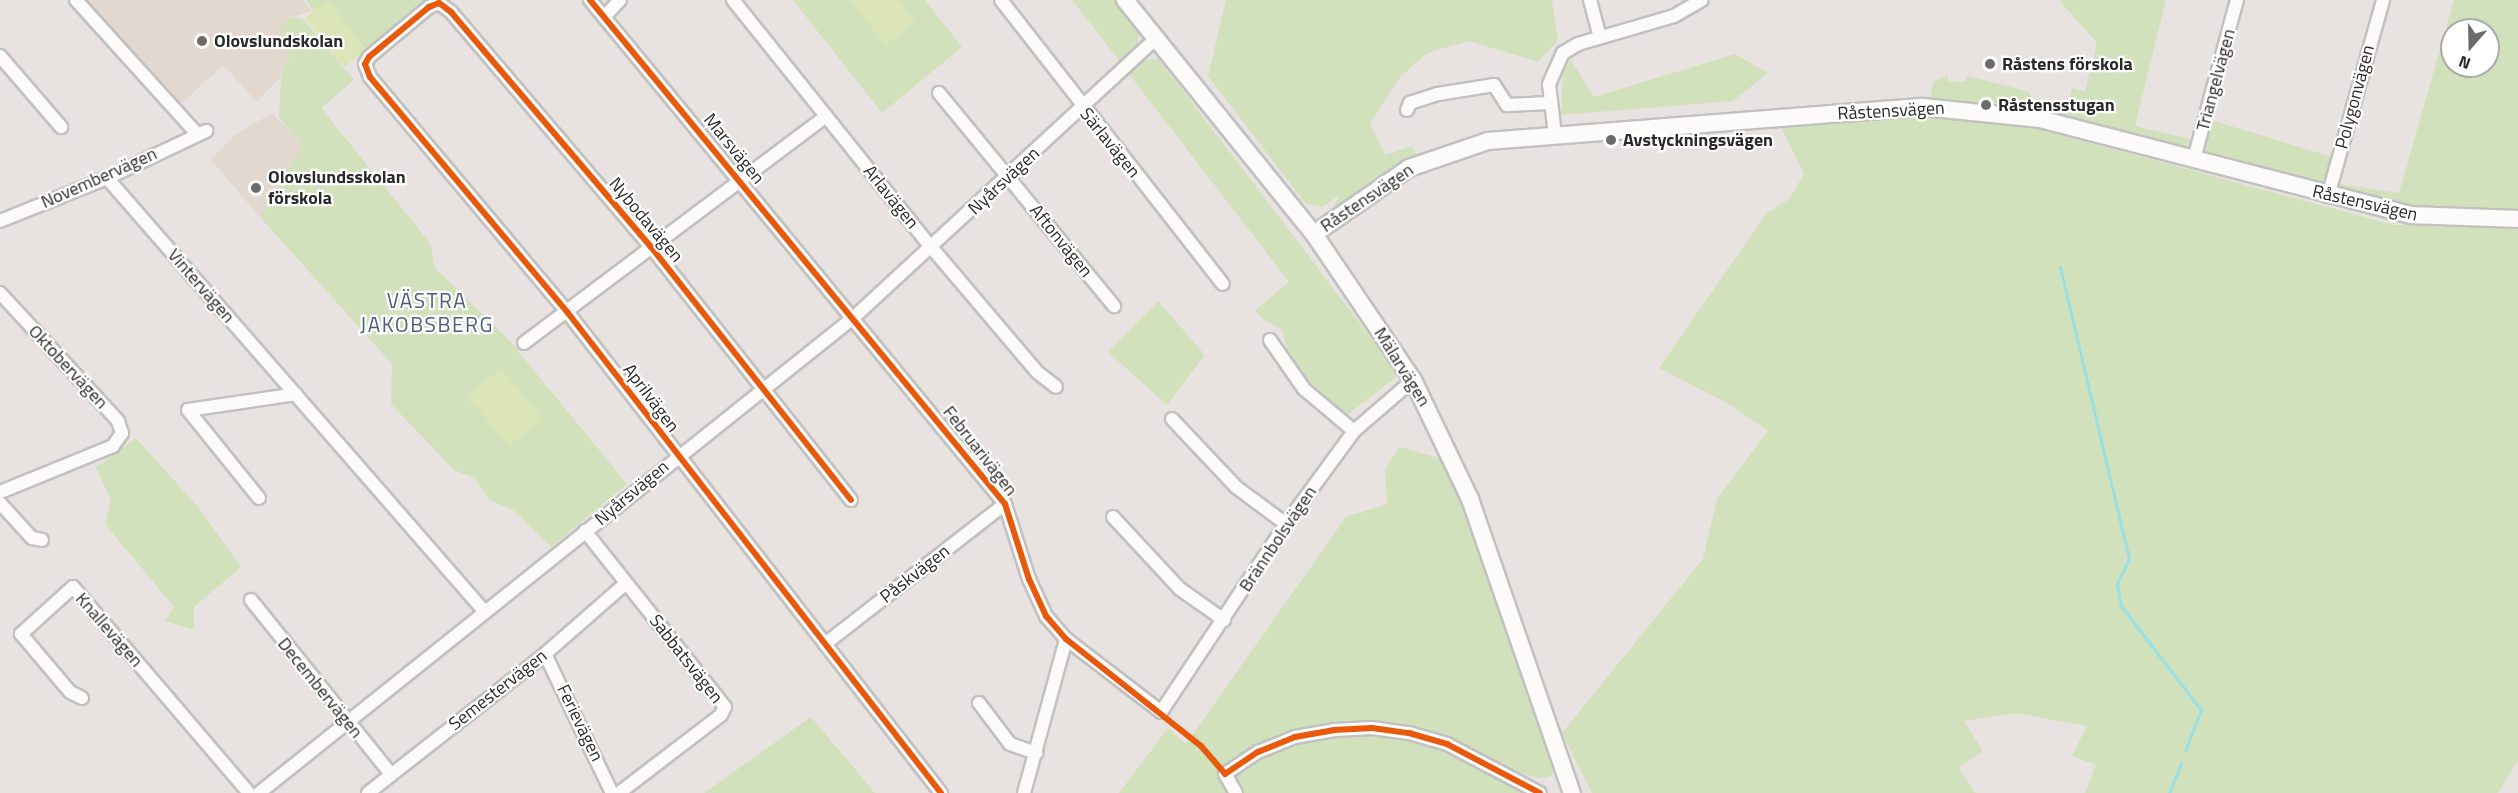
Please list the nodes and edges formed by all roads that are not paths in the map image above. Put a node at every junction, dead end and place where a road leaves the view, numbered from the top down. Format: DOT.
graph roads {
  1 [pos="76,0"];
  2 [pos="590,0"];
  3 [pos="620,0"];
  4 [pos="733,0"];
  5 [pos="1001,0"];
  6 [pos="1125,0"];
  7 [pos="1590,0"];
  8 [pos="1702,0"];
  9 [pos="2237,0"];
  10 [pos="2383,0"];
  11 [pos="604,16"];
  12 [pos="401,30"];
  13 [pos="1600,37"];
  14 [pos="1155,39"];
  15 [pos="0,56"];
  16 [pos="939,93"];
  17 [pos="1550,103"];
  18 [pos="1082,108"];
  19 [pos="1407,110"];
  20 [pos="826,116"];
  21 [pos="61,127"];
  22 [pos="1555,135"];
  23 [pos="2194,159"];
  24 [pos="106,178"];
  25 [pos="1009,178"];
  26 [pos="739,179"];
  27 [pos="2328,196"];
  28 [pos="2518,219"];
  29 [pos="0,221"];
  30 [pos="1314,234"];
  31 [pos="651,247"];
  32 [pos="932,248"];
  33 [pos="1224,284"];
  34 [pos="0,293"];
  35 [pos="1114,306"];
  36 [pos="568,313"];
  37 [pos="854,318"];
  38 [pos="1270,340"];
  39 [pos="524,343"];
  40 [pos="1413,380"];
  41 [pos="1056,387"];
  42 [pos="761,390"];
  43 [pos="296,394"];
  44 [pos="1172,419"];
  45 [pos="1354,431"];
  46 [pos="676,456"];
  47 [pos="0,492"];
  48 [pos="259,498"];
  49 [pos="851,500"];
  50 [pos="0,503"];
  51 [pos="1005,504"];
  52 [pos="1113,517"];
  53 [pos="1286,524"];
  54 [pos="585,531"];
  55 [pos="42,540"];
  56 [pos="625,584"];
  57 [pos="251,600"];
  58 [pos="484,611"];
  59 [pos="1224,620"];
  60 [pos="1066,639"];
  61 [pos="825,644"];
  62 [pos="545,654"];
  63 [pos="82,698"];
  64 [pos="979,703"];
  65 [pos="1161,712"];
  66 [pos="350,724"];
  67 [pos="1036,753"];
  68 [pos="391,774"];
  69 [pos="249,793"];
  70 [pos="259,793"];
  71 [pos="368,793"];
  72 [pos="612,793"];
  73 [pos="619,793"];
  74 [pos="941,793"];
  75 [pos="1024,793"];
  76 [pos="1236,793"];
  77 [pos="1540,793"];
  78 [pos="1572,793"];
  1 -- 24 [label="street, Novembervägen"];
  2 -- 11 [label="street, Marsvägen"];
  3 -- 11 [label="street"];
  4 -- 20 [label="street, Arlavägen"];
  5 -- 18 [label="street, Särlavägen"];
  6 -- 14 [label="street, Mälarvägen"];
  7 -- 13 [label="street"];
  8 -- 13 [label="street"];
  9 -- 23 [label="street, Triangelvägen"];
  10 -- 27 [label="street, Polygonvägen"];
  11 -- 26 [label="street, Marsvägen"];
  12 -- 31 [label="street, Nybodavägen"];
  12 -- 36 [label="street, Aprilvägen"];
  13 -- 17 [label="street"];
  14 -- 18 [label="street, Nyårsvägen"];
  14 -- 30 [label="street, Mälarvägen"];
  15 -- 21 [label="street"];
  16 -- 25 [label="street, Aftonvägen"];
  17 -- 19 [label="street"];
  17 -- 22 [label="street"];
  18 -- 25 [label="street, Nyårsvägen"];
  18 -- 33 [label="street, Särlavägen"];
  20 -- 26 [label="street"];
  20 -- 32 [label="street, Arlavägen"];
  22 -- 23 [label="street, Råstensvägen"];
  22 -- 30 [label="street, Råstensvägen"];
  23 -- 27 [label="street, Råstensvägen"];
  24 -- 29 [label="street, Novembervägen"];
  24 -- 43 [label="street, Vintervägen"];
  25 -- 32 [label="street, Nyårsvägen"];
  25 -- 35 [label="street, Aftonvägen"];
  26 -- 31 [label="street"];
  26 -- 37 [label="street, Marsvägen"];
  27 -- 28 [label="street, Råstensvägen"];
  30 -- 40 [label="street, Mälarvägen"];
  31 -- 36 [label="street"];
  31 -- 42 [label="street, Nybodavägen"];
  32 -- 37 [label="street, Nyårsvägen"];
  32 -- 41 [label="street, Arlavägen"];
  34 -- 47 [label="street, Oktobervägen"];
  36 -- 39 [label="street"];
  36 -- 46 [label="street, Aprilvägen"];
  37 -- 42 [label="street, Nyårsvägen"];
  37 -- 51 [label="street, Februarivägen"];
  38 -- 45 [label="street"];
  40 -- 45 [label="street, Brännbolsvägen"];
  40 -- 78 [label="street, Mälarvägen"];
  42 -- 46 [label="street, Nyårsvägen"];
  42 -- 49 [label="street, Nybodavägen"];
  43 -- 48 [label="street"];
  43 -- 58 [label="street, Vintervägen"];
  44 -- 53 [label="street"];
  45 -- 53 [label="street, Brännbolsvägen"];
  46 -- 54 [label="street, Nyårsvägen"];
  46 -- 61 [label="street, Aprilvägen"];
  50 -- 55 [label="street"];
  51 -- 60 [label="street, Februarivägen"];
  51 -- 61 [label="street, Påskvägen"];
  52 -- 59 [label="street"];
  53 -- 59 [label="street, Brännbolsvägen"];
  54 -- 56 [label="street, Sabbatsvägen"];
  54 -- 58 [label="street, Nyårsvägen"];
  56 -- 62 [label="street, Semestervägen"];
  56 -- 73 [label="street, Sabbatsvägen"];
  57 -- 66 [label="street, Decembervägen"];
  58 -- 66 [label="street, Nyårsvägen"];
  59 -- 65 [label="street, Brännbolsvägen"];
  60 -- 65 [label="street, Februarivägen"];
  60 -- 67 [label="street"];
  61 -- 74 [label="street, Aprilvägen"];
  62 -- 68 [label="street, Semestervägen"];
  62 -- 72 [label="street, Ferievägen"];
  63 -- 69 [label="street, Knallevägen"];
  64 -- 67 [label="street"];
  66 -- 68 [label="street, Decembervägen"];
  66 -- 70 [label="street, Nyårsvägen"];
  67 -- 75 [label="street"];
  68 -- 71 [label="street, Semestervägen"];
  76 -- 77 [label="street"];
}
